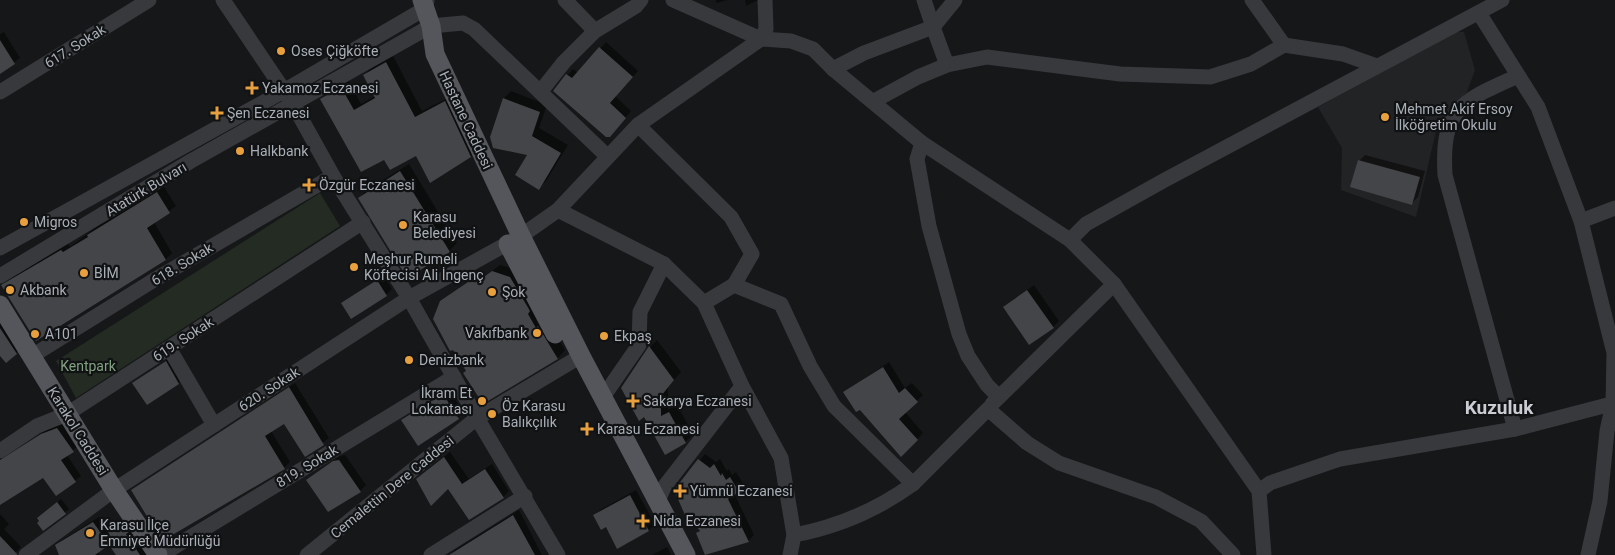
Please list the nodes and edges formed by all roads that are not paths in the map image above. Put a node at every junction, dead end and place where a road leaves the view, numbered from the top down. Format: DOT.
graph roads {
  1 [pos="149,0"];
  2 [pos="223,0"];
  3 [pos="565,0"];
  4 [pos="641,0"];
  5 [pos="673,0"];
  6 [pos="765,0"];
  7 [pos="924,0"];
  8 [pos="954,0"];
  9 [pos="1252,0"];
  10 [pos="1502,0"];
  11 [pos="426,9"];
  12 [pos="1479,13"];
  13 [pos="933,27"];
  14 [pos="595,31"];
  15 [pos="761,39"];
  16 [pos="1284,45"];
  17 [pos="947,65"];
  18 [pos="1377,66"];
  19 [pos="833,69"];
  20 [pos="1518,76"];
  21 [pos="541,91"];
  22 [pos="0,92"];
  23 [pos="282,92"];
  24 [pos="874,101"];
  25 [pos="293,104"];
  26 [pos="638,125"];
  27 [pos="922,143"];
  28 [pos="607,156"];
  29 [pos="333,176"];
  30 [pos="1615,208"];
  31 [pos="558,210"];
  32 [pos="1581,221"];
  33 [pos="363,222"];
  34 [pos="514,240"];
  35 [pos="1070,240"];
  36 [pos="0,248"];
  37 [pos="664,264"];
  38 [pos="0,276"];
  39 [pos="1114,284"];
  40 [pos="734,285"];
  41 [pos="409,298"];
  42 [pos="704,303"];
  43 [pos="0,304"];
  44 [pos="169,348"];
  45 [pos="32,356"];
  46 [pos="576,359"];
  47 [pos="454,377"];
  48 [pos="742,386"];
  49 [pos="998,396"];
  50 [pos="603,398"];
  51 [pos="1614,403"];
  52 [pos="988,410"];
  53 [pos="67,414"];
  54 [pos="477,418"];
  55 [pos="214,425"];
  56 [pos="1515,429"];
  57 [pos="0,451"];
  58 [pos="913,484"];
  59 [pos="114,490"];
  60 [pos="1260,491"];
  61 [pos="525,496"];
  62 [pos="658,501"];
  63 [pos="794,535"];
  64 [pos="323,550"];
  65 [pos="26,555"];
  66 [pos="160,555"];
  67 [pos="307,555"];
  68 [pos="430,555"];
  69 [pos="558,555"];
  70 [pos="674,555"];
  71 [pos="686,555"];
  72 [pos="790,555"];
  73 [pos="1233,555"];
  74 [pos="1264,555"];
  75 [pos="1588,555"];
  1 -- 22 [label="street, 617. Sokak"];
  2 -- 23 [label="street"];
  3 -- 14 [label="street"];
  4 -- 14 [label="street"];
  5 -- 15 [label="street"];
  6 -- 15 [label="street"];
  7 -- 13 [label="street"];
  8 -- 13 [label="street"];
  9 -- 16 [label="street"];
  10 -- 12 [label="street"];
  11 -- 21 [label="street"];
  11 -- 23 [label="street"];
  11 -- 25 [label="street, Atatürk Bulvarı"];
  11 -- 34 [label="main road, Hastane Caddesi"];
  12 -- 18 [label="street"];
  12 -- 20 [label="street"];
  13 -- 17 [label="street"];
  13 -- 19 [label="street"];
  14 -- 21 [label="street"];
  15 -- 19 [label="street"];
  15 -- 26 [label="street, 620. Sokak"];
  16 -- 17 [label="street"];
  16 -- 18 [label="street"];
  17 -- 24 [label="street"];
  18 -- 35 [label="street"];
  19 -- 24 [label="street"];
  20 -- 32 [label="street"];
  20 -- 56 [label="street"];
  21 -- 28 [label="street"];
  23 -- 25 [label="street"];
  23 -- 36 [label="street"];
  24 -- 27 [label="street"];
  25 -- 29 [label="street"];
  25 -- 38 [label="street, Atatürk Bulvarı"];
  26 -- 28 [label="street, 620. Sokak"];
  26 -- 40 [label="street"];
  27 -- 35 [label="street"];
  27 -- 49 [label="street"];
  28 -- 31 [label="street, 620. Sokak"];
  29 -- 33 [label="street"];
  29 -- 45 [label="street, 618. Sokak"];
  30 -- 32 [label="street"];
  31 -- 34 [label="street, 620. Sokak"];
  31 -- 37 [label="street"];
  32 -- 51 [label="street"];
  33 -- 41 [label="street"];
  33 -- 44 [label="street, 619. Sokak"];
  34 -- 41 [label="street, 620. Sokak"];
  34 -- 46 [label="main road, Hastane Caddesi"];
  35 -- 39 [label="street"];
  37 -- 42 [label="street"];
  37 -- 50 [label="street"];
  39 -- 49 [label="street"];
  39 -- 60 [label="street"];
  40 -- 42 [label="street"];
  40 -- 58 [label="street"];
  41 -- 47 [label="street"];
  41 -- 55 [label="street, 620. Sokak"];
  42 -- 48 [label="street"];
  43 -- 45 [label="main road, Karakol Caddesi"];
  44 -- 53 [label="street, 619. Sokak"];
  44 -- 55 [label="street"];
  45 -- 53 [label="main road, Karakol Caddesi"];
  46 -- 50 [label="main road"];
  46 -- 54 [label="street, Cemalettin Dere Caddesi"];
  46 -- 70 [label="main road"];
  47 -- 54 [label="street"];
  47 -- 66 [label="street, 819. Sokak"];
  48 -- 62 [label="street"];
  48 -- 63 [label="street"];
  49 -- 52 [label="street"];
  50 -- 62 [label="main road"];
  51 -- 56 [label="street"];
  51 -- 75 [label="street"];
  52 -- 58 [label="street"];
  52 -- 73 [label="street"];
  53 -- 57 [label="street, 619. Sokak"];
  53 -- 59 [label="main road, Karakol Caddesi"];
  54 -- 61 [label="street"];
  54 -- 64 [label="street, Cemalettin Dere Caddesi"];
  55 -- 59 [label="street, 620. Sokak"];
  56 -- 60 [label="street"];
  58 -- 63 [label="street"];
  59 -- 65 [label="street, 620. Sokak"];
  59 -- 66 [label="main road, Karakol Caddesi"];
  60 -- 74 [label="street"];
  61 -- 68 [label="street"];
  61 -- 69 [label="street"];
  62 -- 71 [label="main road"];
  63 -- 72 [label="street"];
  64 -- 67 [label="street, Cemalettin Dere Caddesi"];
}
